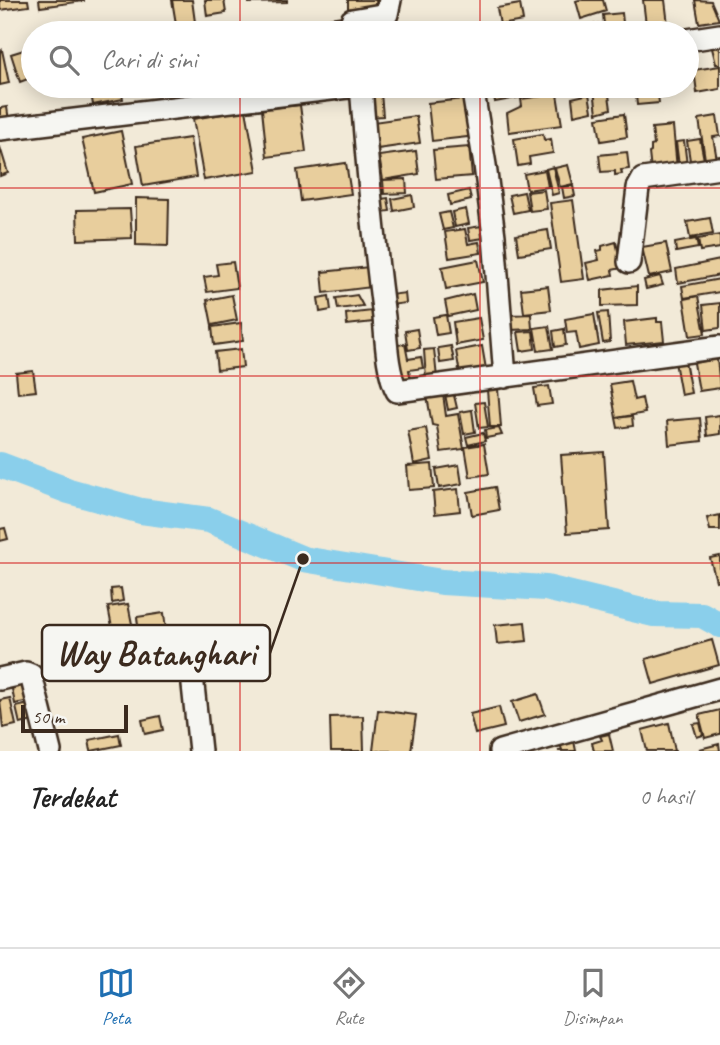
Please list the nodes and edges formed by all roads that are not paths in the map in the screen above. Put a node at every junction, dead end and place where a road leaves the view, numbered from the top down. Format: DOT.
graph roads {
  1 [pos="390,0"];
  2 [pos="352,21"];
  3 [pos="720,35"];
  4 [pos="699,38"];
  5 [pos="258,98"];
  6 [pos="359,98"];
  7 [pos="474,98"];
  8 [pos="0,129"];
  9 [pos="720,168"];
  10 [pos="629,262"];
  11 [pos="720,348"];
  12 [pos="505,377"];
  13 [pos="0,679"];
  14 [pos="193,685"];
  15 [pos="720,689"];
  16 [pos="50,751"];
  17 [pos="200,751"];
  18 [pos="500,751"];
  1 -- 2 [label="street"];
  3 -- 4 [label="street"];
  5 -- 8 [label="street"];
  6 -- 12 [label="street"];
  7 -- 12 [label="street"];
  9 -- 10 [label="street"];
  11 -- 12 [label="street"];
  13 -- 16 [label="street"];
  14 -- 17 [label="street"];
  15 -- 18 [label="street"];
}
